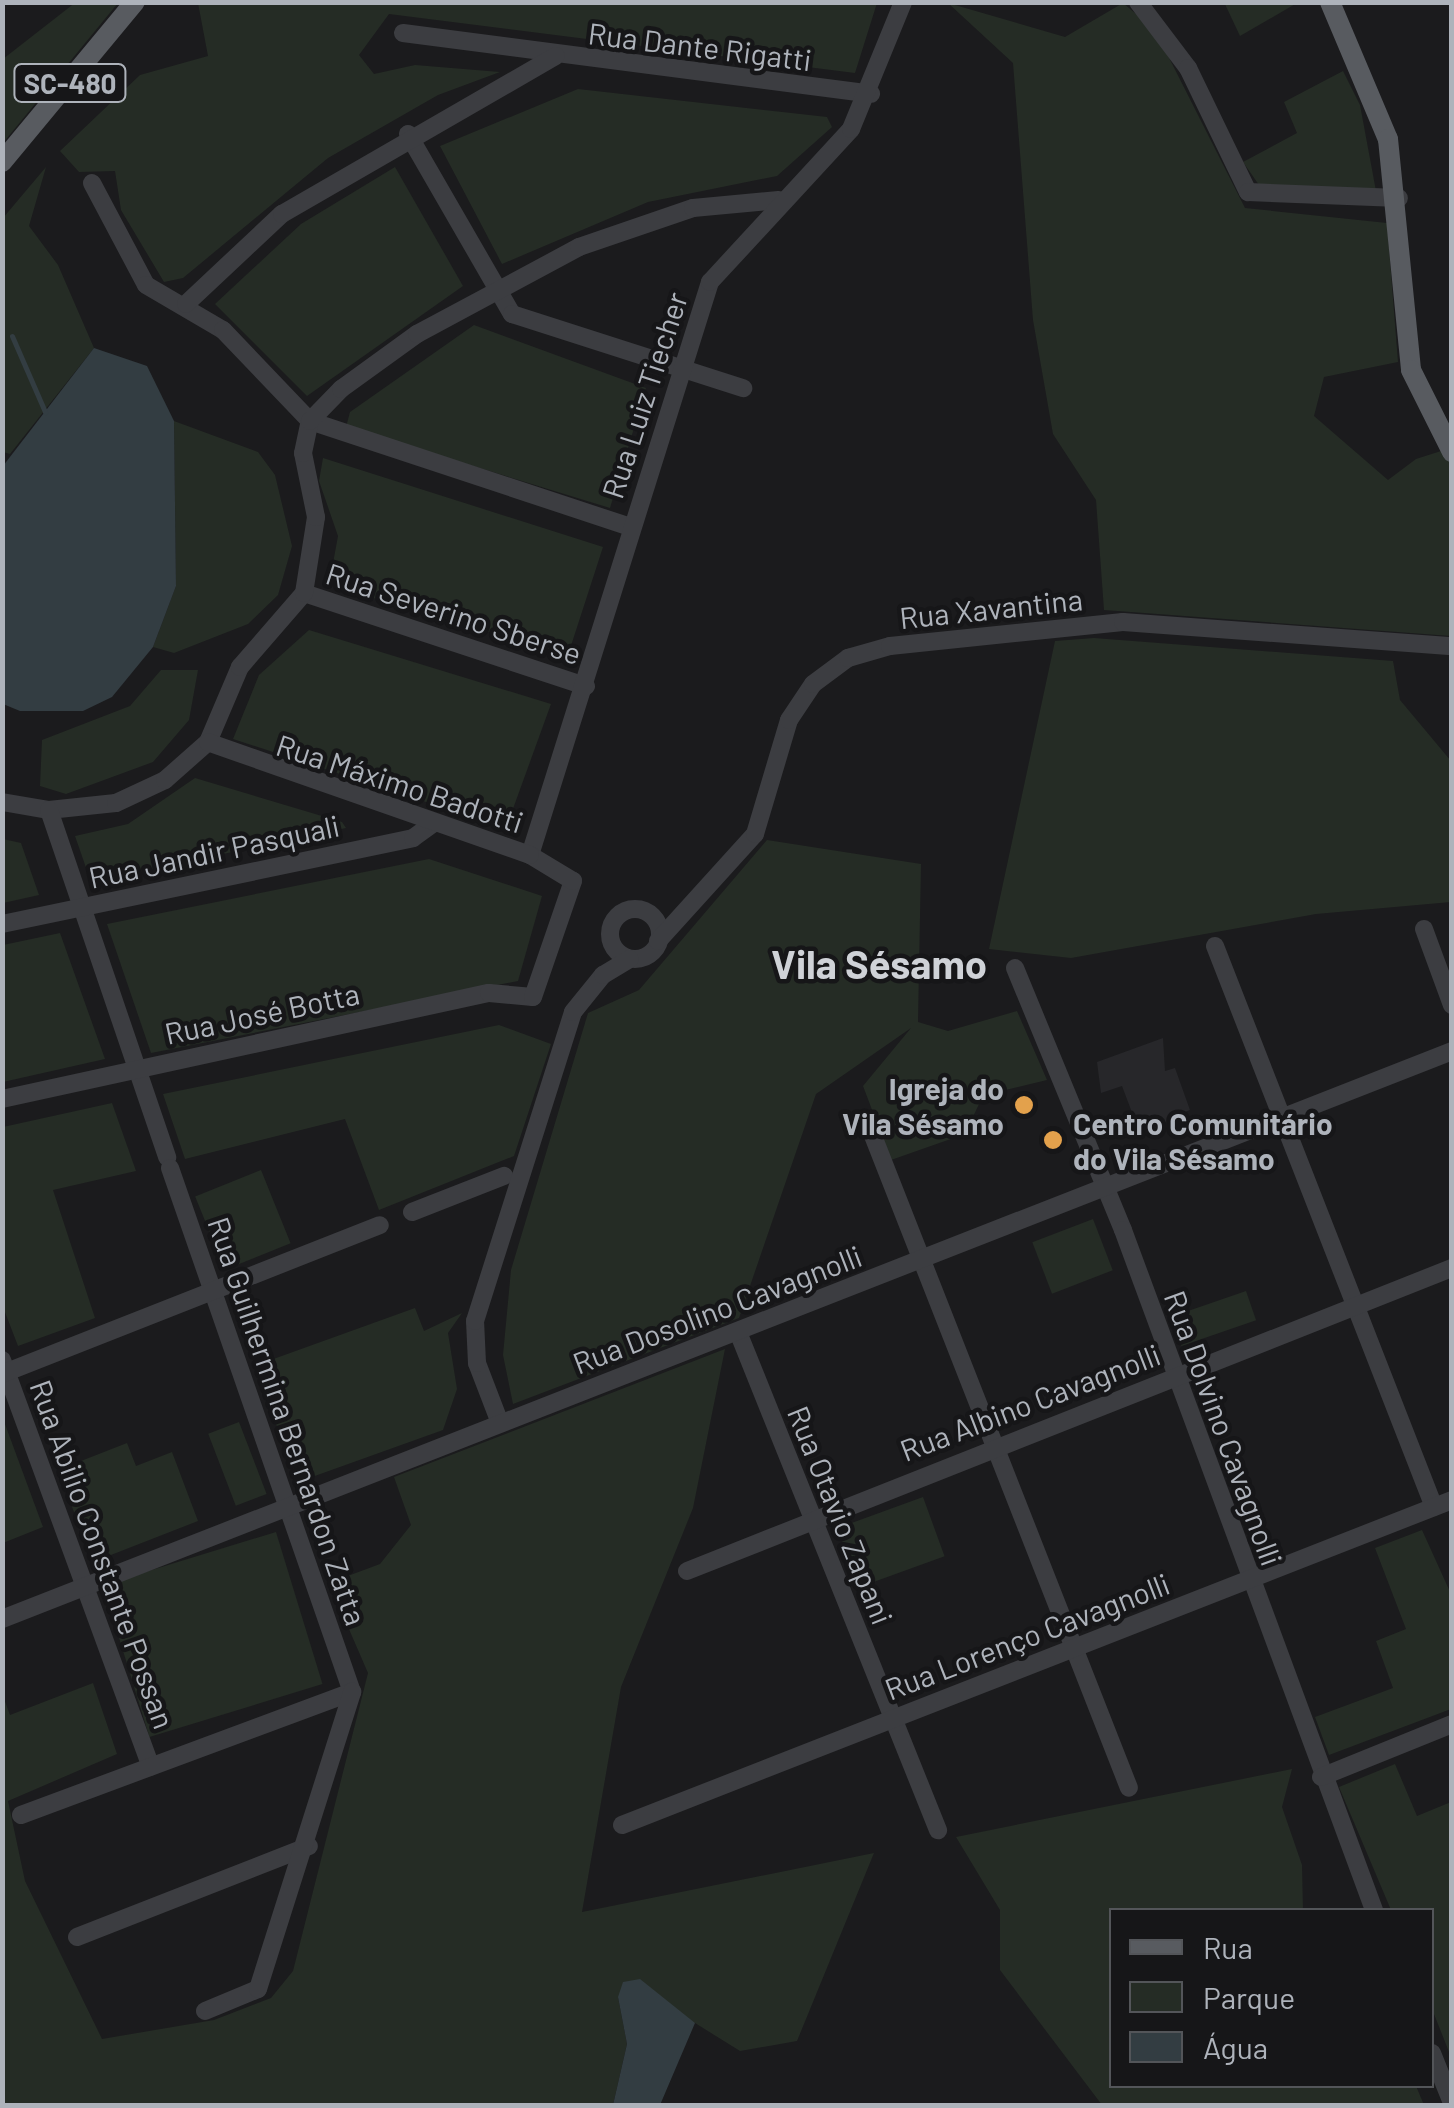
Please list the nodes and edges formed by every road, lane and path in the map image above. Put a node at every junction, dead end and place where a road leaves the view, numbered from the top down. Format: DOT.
graph roads {
  1 [pos="135,2"];
  2 [pos="902,2"];
  3 [pos="1138,2"];
  4 [pos="1330,2"];
  5 [pos="403,33"];
  6 [pos="556,56"];
  7 [pos="871,94"];
  8 [pos="408,134"];
  9 [pos="2,162"];
  10 [pos="92,183"];
  11 [pos="1399,198"];
  12 [pos="778,200"];
  13 [pos="492,291"];
  14 [pos="186,304"];
  15 [pos="682,369"];
  16 [pos="742,388"];
  17 [pos="310,420"];
  18 [pos="1452,452"];
  19 [pos="630,527"];
  20 [pos="304,593"];
  21 [pos="1452,646"];
  22 [pos="586,686"];
  23 [pos="208,742"];
  24 [pos="2,802"];
  25 [pos="49,810"];
  26 [pos="432,824"];
  27 [pos="530,855"];
  28 [pos="82,906"];
  29 [pos="683,910"];
  30 [pos="646,912"];
  31 [pos="2,924"];
  32 [pos="1424,929"];
  33 [pos="610,940"];
  34 [pos="658,942"];
  35 [pos="1215,946"];
  36 [pos="630,959"];
  37 [pos="1015,968"];
  38 [pos="603,975"];
  39 [pos="534,997"];
  40 [pos="1452,1005"];
  41 [pos="1452,1051"];
  42 [pos="137,1068"];
  43 [pos="2,1099"];
  44 [pos="1287,1118"];
  45 [pos="868,1123"];
  46 [pos="504,1176"];
  47 [pos="1107,1189"];
  48 [pos="412,1212"];
  49 [pos="380,1225"];
  50 [pos="922,1259"];
  51 [pos="1452,1268"];
  52 [pos="214,1290"];
  53 [pos="1356,1305"];
  54 [pos="738,1332"];
  55 [pos="4,1369"];
  56 [pos="1173,1376"];
  57 [pos="500,1423"];
  58 [pos="997,1443"];
  59 [pos="1443,1503"];
  60 [pos="288,1506"];
  61 [pos="813,1519"];
  62 [pos="686,1571"];
  63 [pos="1251,1579"];
  64 [pos="84,1586"];
  65 [pos="2,1619"];
  66 [pos="1076,1647"];
  67 [pos="352,1692"];
  68 [pos="892,1718"];
  69 [pos="1452,1724"];
  70 [pos="151,1768"];
  71 [pos="1321,1776"];
  72 [pos="1129,1788"];
  73 [pos="21,1815"];
  74 [pos="622,1825"];
  75 [pos="938,1830"];
  76 [pos="310,1846"];
  77 [pos="1373,1908"];
  78 [pos="77,1937"];
  79 [pos="204,2010"];
  80 [pos="1434,2059"];
  81 [pos="1452,2104"];
  1 -- 9 [label="main road, SC-480"];
  2 -- 7 [label="street, Rua Luiz Tiecher"];
  3 -- 11 [label="street"];
  4 -- 11 [label="main road"];
  5 -- 6 [label="street, Rua Dante Rigatti"];
  6 -- 7 [label="street, Rua Dante Rigatti"];
  6 -- 8 [label="street"];
  7 -- 12 [label="street, Rua Luiz Tiecher"];
  8 -- 13 [label="street"];
  8 -- 14 [label="street"];
  10 -- 14 [label="street"];
  11 -- 18 [label="main road"];
  12 -- 13 [label="street"];
  12 -- 15 [label="street, Rua Luiz Tiecher"];
  13 -- 15 [label="street"];
  13 -- 17 [label="street"];
  14 -- 17 [label="street"];
  15 -- 16 [label="street"];
  15 -- 19 [label="street, Rua Luiz Tiecher"];
  17 -- 19 [label="street"];
  17 -- 20 [label="street"];
  19 -- 22 [label="street, Rua Luiz Tiecher"];
  20 -- 22 [label="street, Rua Severino Sberse"];
  20 -- 23 [label="street"];
  21 -- 29 [label="street, Rua Xavantina"];
  22 -- 27 [label="street, Rua Luiz Tiecher"];
  23 -- 25 [label="street"];
  23 -- 26 [label="street, Rua Máximo Badotti"];
  24 -- 25 [label="street"];
  25 -- 28 [label="street, Rua Guilhermina Bernardon Zatta"];
  26 -- 27 [label="street, Rua Máximo Badotti"];
  26 -- 28 [label="street, Rua Jandir Pasquali"];
  27 -- 39 [label="street, Rua Máximo Badotti"];
  28 -- 31 [label="street, Rua Jandir Pasquali"];
  28 -- 42 [label="street, Rua Guilhermina Bernardon Zatta"];
  29 -- 30 [label="street"];
  29 -- 34 [label="street, Rua Xavantina"];
  30 -- 33 [label="street"];
  30 -- 34 [label="street"];
  32 -- 40 [label="street"];
  33 -- 36 [label="street"];
  33 -- 38 [label="street"];
  34 -- 36 [label="street"];
  35 -- 44 [label="street"];
  36 -- 38 [label="street"];
  37 -- 47 [label="street, Rua Dolvino Cavagnolli"];
  38 -- 57 [label="street"];
  39 -- 42 [label="street, Rua José Botta"];
  41 -- 44 [label="street, Rua Dosolino Cavagnolli"];
  42 -- 43 [label="street, Rua José Botta"];
  42 -- 52 [label="street, Rua Guilhermina Bernardon Zatta"];
  44 -- 47 [label="street, Rua Dosolino Cavagnolli"];
  44 -- 53 [label="street"];
  45 -- 50 [label="street"];
  46 -- 48 [label="street"];
  47 -- 50 [label="street, Rua Dosolino Cavagnolli"];
  47 -- 56 [label="street, Rua Dolvino Cavagnolli"];
  49 -- 52 [label="street"];
  50 -- 54 [label="street, Rua Dosolino Cavagnolli"];
  50 -- 58 [label="street"];
  51 -- 53 [label="street, Rua Albino Cavagnolli"];
  52 -- 55 [label="street"];
  52 -- 60 [label="street, Rua Guilhermina Bernardon Zatta"];
  53 -- 56 [label="street, Rua Albino Cavagnolli"];
  53 -- 59 [label="street"];
  54 -- 57 [label="street, Rua Dosolino Cavagnolli"];
  54 -- 61 [label="street, Rua Otavio Zapani"];
  55 -- 64 [label="street, Rua Abilio Constante Possan"];
  56 -- 58 [label="street, Rua Albino Cavagnolli"];
  56 -- 63 [label="street, Rua Dolvino Cavagnolli"];
  57 -- 60 [label="street, Rua Dosolino Cavagnolli"];
  58 -- 61 [label="street, Rua Albino Cavagnolli"];
  58 -- 66 [label="street"];
  59 -- 63 [label="street, Rua Lorenço Cavagnolli"];
  60 -- 64 [label="street, Rua Dosolino Cavagnolli"];
  60 -- 67 [label="street, Rua Guilhermina Bernardon Zatta"];
  61 -- 62 [label="street, Rua Albino Cavagnolli"];
  61 -- 68 [label="street, Rua Otavio Zapani"];
  63 -- 66 [label="street, Rua Lorenço Cavagnolli"];
  63 -- 71 [label="street, Rua Dolvino Cavagnolli"];
  64 -- 65 [label="street, Rua Dosolino Cavagnolli"];
  64 -- 70 [label="street, Rua Abilio Constante Possan"];
  66 -- 68 [label="street, Rua Lorenço Cavagnolli"];
  66 -- 72 [label="street"];
  67 -- 70 [label="street"];
  67 -- 76 [label="street"];
  68 -- 74 [label="street, Rua Lorenço Cavagnolli"];
  68 -- 75 [label="street, Rua Otavio Zapani"];
  69 -- 71 [label="street"];
  70 -- 73 [label="street"];
  71 -- 77 [label="street, Rua Dolvino Cavagnolli"];
  76 -- 78 [label="street"];
  76 -- 79 [label="street"];
  80 -- 81 [label="street"];
}
